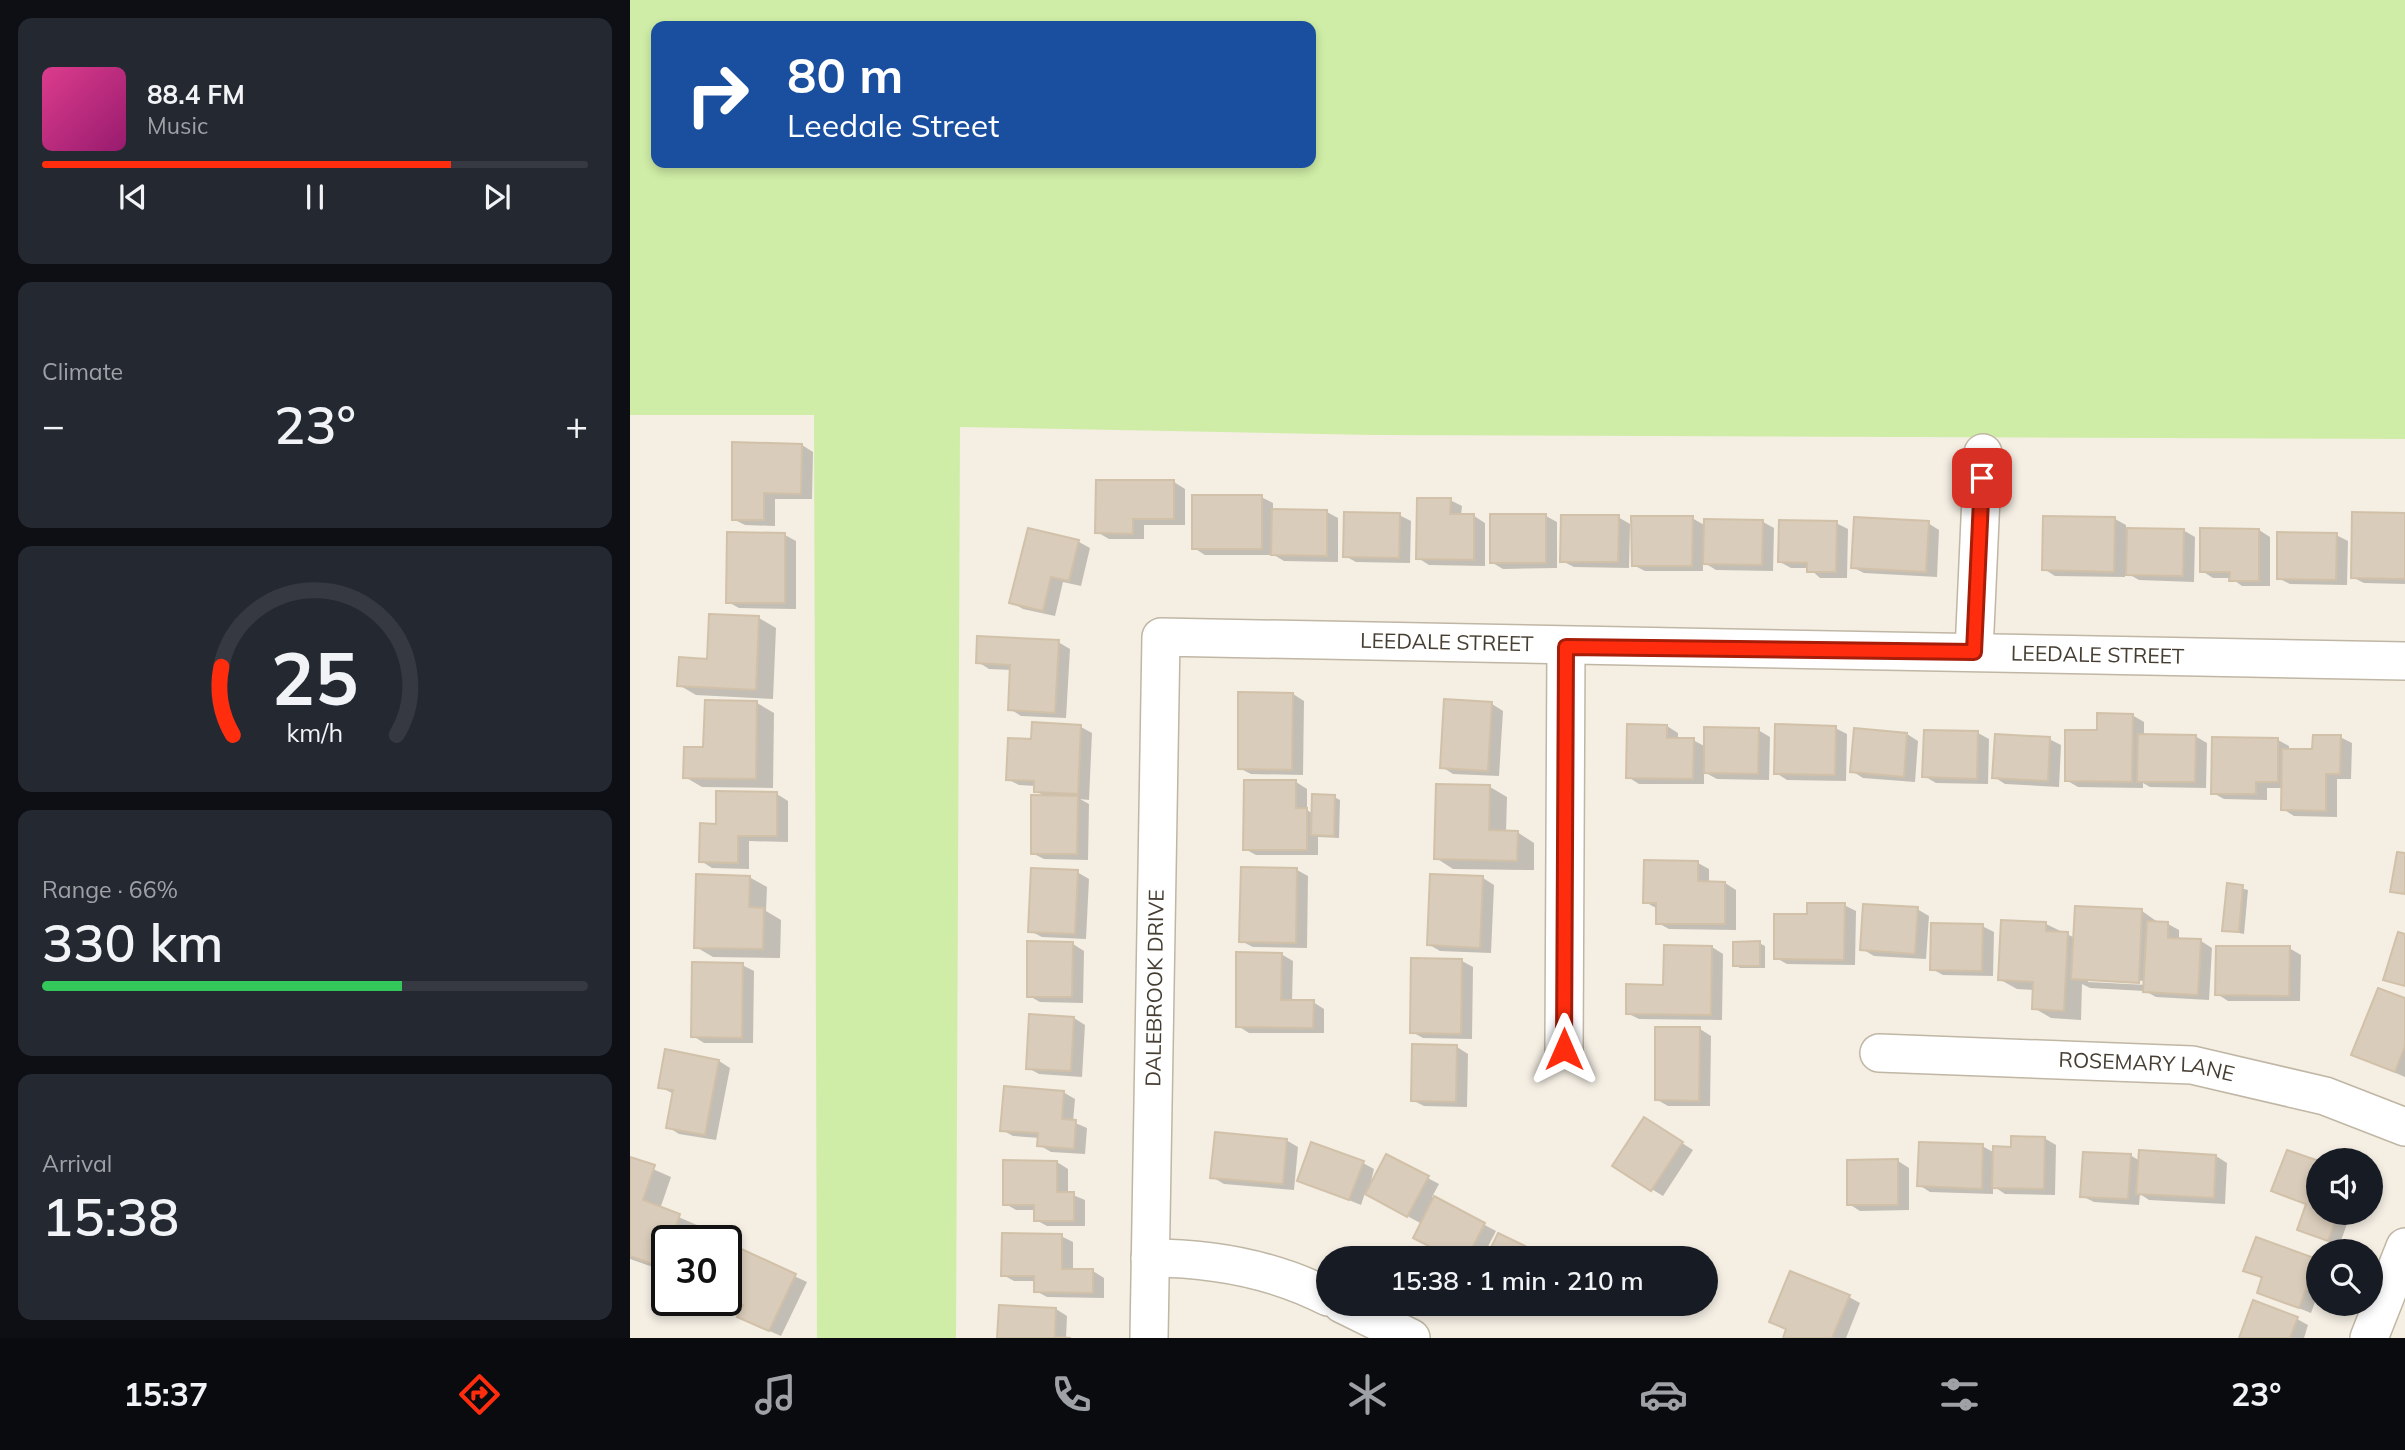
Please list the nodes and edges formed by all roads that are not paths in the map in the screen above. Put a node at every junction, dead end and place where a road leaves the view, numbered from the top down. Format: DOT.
graph roads {
  1 [pos="1983,453"];
  2 [pos="1161,637"];
  3 [pos="1566,647"];
  4 [pos="1974,652"];
  5 [pos="2405,661"];
  6 [pos="1564,1049"];
  7 [pos="1879,1053"];
  8 [pos="2405,1127"];
  9 [pos="2405,1247"];
  10 [pos="1150,1258"];
  11 [pos="1316,1291"];
  12 [pos="1366,1316"];
  13 [pos="1149,1338"];
  14 [pos="1411,1338"];
  15 [pos="2369,1338"];
  1 -- 4 [label="street"];
  2 -- 3 [label="street, LEEDALE STREET"];
  2 -- 10 [label="street, DALEBROOK DRIVE"];
  3 -- 4 [label="street, LEEDALE STREET"];
  3 -- 6 [label="street"];
  4 -- 5 [label="street, LEEDALE STREET"];
  7 -- 8 [label="street, ROSEMARY LANE"];
  9 -- 15 [label="street"];
  10 -- 11 [label="street"];
  10 -- 13 [label="street, DALEBROOK DRIVE"];
  12 -- 14 [label="street"];
}
